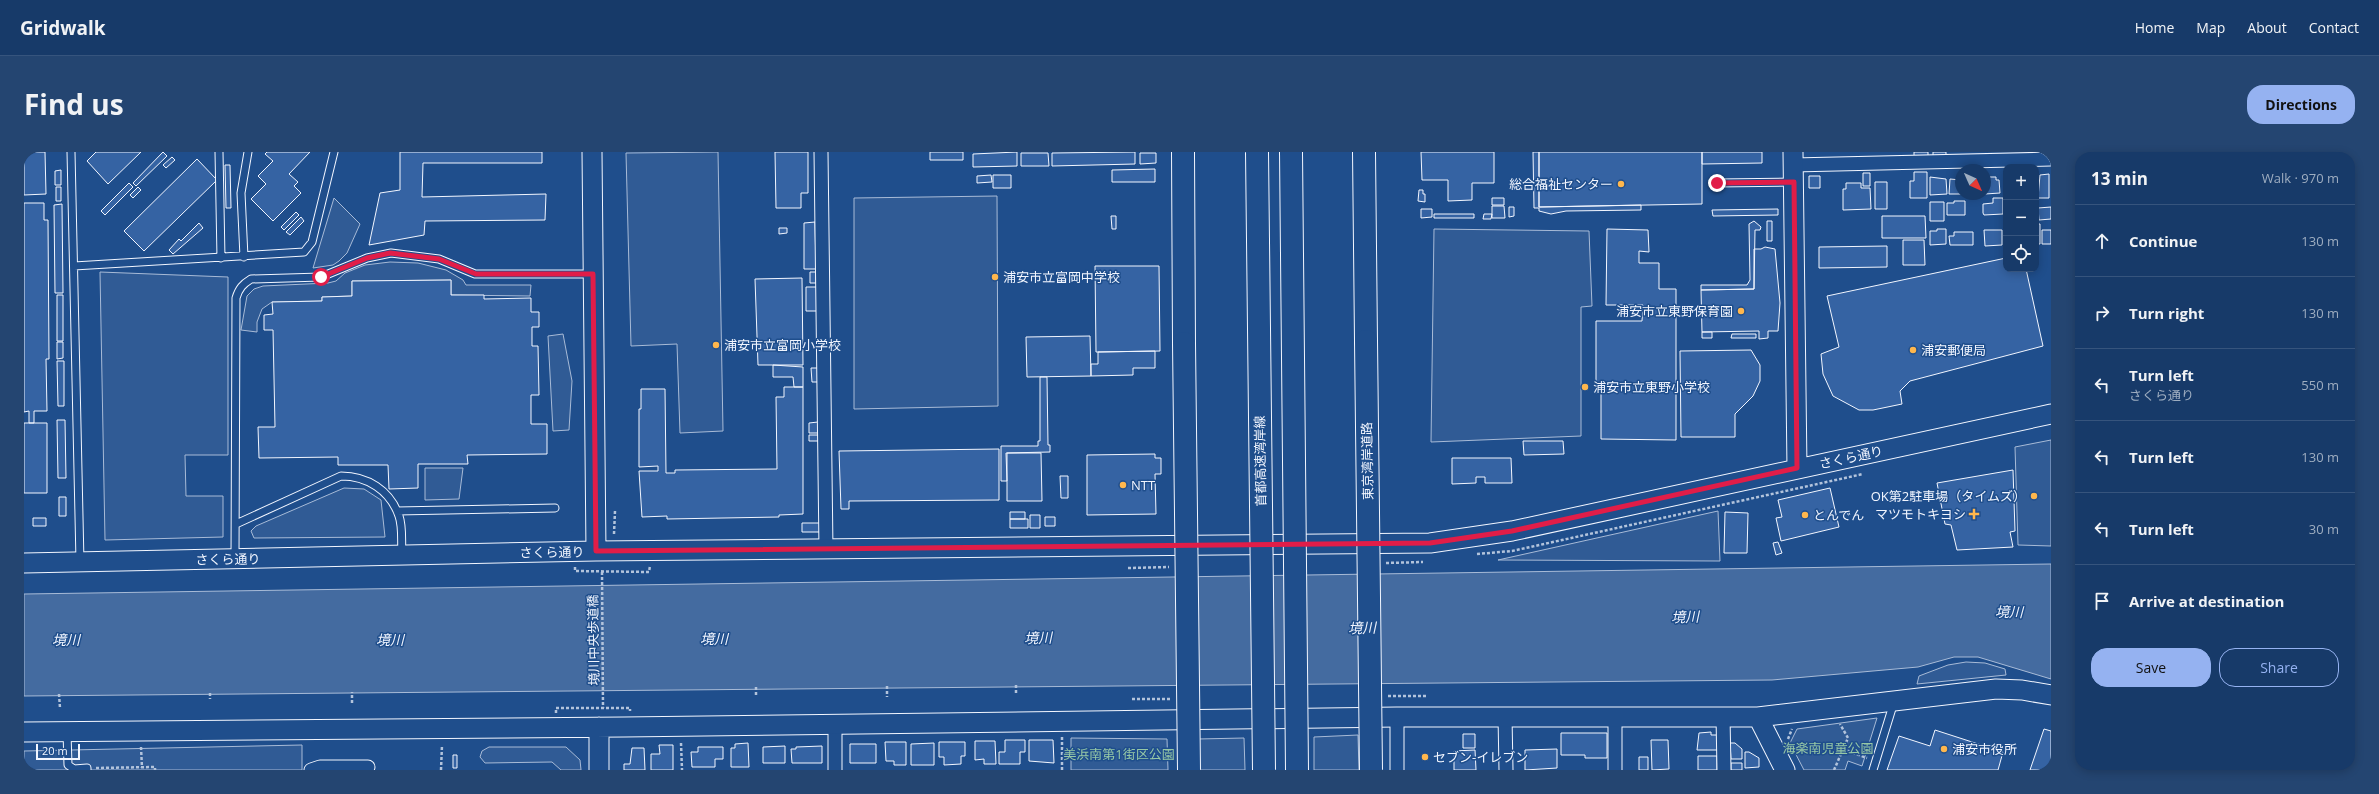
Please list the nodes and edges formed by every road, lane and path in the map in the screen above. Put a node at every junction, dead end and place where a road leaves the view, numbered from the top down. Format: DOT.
graph roads {
  1 [pos="71,152"];
  2 [pos="220,152"];
  3 [pos="248,152"];
  4 [pos="334,152"];
  5 [pos="592,152"];
  6 [pos="821,152"];
  7 [pos="1183,152"];
  8 [pos="1256,152"];
  9 [pos="1291,152"];
  10 [pos="1364,152"];
  11 [pos="2004,156"];
  12 [pos="2051,159"];
  13 [pos="1793,167"];
  14 [pos="1717,183"];
  15 [pos="244,257"];
  16 [pos="221,258"];
  17 [pos="74,266"];
  18 [pos="593,274"];
  19 [pos="2051,414"];
  20 [pos="1797,468"];
  21 [pos="556,508"];
  22 [pos="615,511"];
  23 [pos="397,512"];
  24 [pos="236,524"];
  25 [pos="614,537"];
  26 [pos="826,550"];
  27 [pos="596,551"];
  28 [pos="402,555"];
  29 [pos="235,559"];
  30 [pos="24,562"];
  31 [pos="80,562"];
  32 [pos="1423,562"];
  33 [pos="1383,563"];
  34 [pos="650,564"];
  35 [pos="575,565"];
  36 [pos="1172,567"];
  37 [pos="1128,568"];
  38 [pos="602,572"];
  39 [pos="1016,685"];
  40 [pos="887,686"];
  41 [pos="756,687"];
  42 [pos="352,692"];
  43 [pos="210,693"];
  44 [pos="59,694"];
  45 [pos="756,694"];
  46 [pos="1016,694"];
  47 [pos="2051,694"];
  48 [pos="1384,696"];
  49 [pos="1427,696"];
  50 [pos="887,697"];
  51 [pos="210,699"];
  52 [pos="1132,699"];
  53 [pos="1173,699"];
  54 [pos="1894,700"];
  55 [pos="352,702"];
  56 [pos="60,708"];
  57 [pos="561,708"];
  58 [pos="603,708"];
  59 [pos="624,708"];
  60 [pos="1505,716"];
  61 [pos="1615,716"];
  62 [pos="1723,716"];
  63 [pos="1397,717"];
  64 [pos="1758,717"];
  65 [pos="1838,720"];
  66 [pos="835,725"];
  67 [pos="599,727"];
  68 [pos="24,732"];
  69 [pos="67,732"];
  70 [pos="1062,733"];
  71 [pos="681,738"];
  72 [pos="443,742"];
  73 [pos="141,745"];
  74 [pos="1843,749"];
  75 [pos="1876,762"];
  76 [pos="368,767"];
  77 [pos="142,768"];
  78 [pos="88,769"];
  79 [pos="155,770"];
  80 [pos="311,770"];
  81 [pos="441,770"];
  82 [pos="599,770"];
  83 [pos="682,770"];
  84 [pos="835,770"];
  85 [pos="1062,770"];
  86 [pos="1189,770"];
  87 [pos="1264,770"];
  88 [pos="1297,770"];
  89 [pos="1371,770"];
  90 [pos="1397,770"];
  91 [pos="1506,770"];
  92 [pos="1615,770"];
  93 [pos="1724,770"];
  94 [pos="1785,770"];
  95 [pos="1834,770"];
  96 [pos="1873,770"];
  1 -- 17 [label="lane"];
  2 -- 16 [label="lane"];
  3 -- 15 [label="lane"];
  4 -- 15 [label="lane"];
  5 -- 18 [label="street"];
  6 -- 26 [label="street"];
  7 -- 86 [label="highway, bridge"];
  8 -- 87 [label="highway, 首都高速湾岸線, bridge"];
  9 -- 88 [label="highway, bridge"];
  10 -- 89 [label="highway, 東京湾岸道路, bridge"];
  11 -- 12 [label="street"];
  11 -- 13 [label="street"];
  13 -- 14 [label="lane"];
  13 -- 20 [label="street"];
  15 -- 16 [label="lane"];
  16 -- 17 [label="lane"];
  17 -- 31 [label="lane"];
  18 -- 24 [label="lane"];
  18 -- 27 [label="street"];
  19 -- 20 [label="street, さくら通り"];
  20 -- 26 [label="street, さくら通り"];
  21 -- 23 [label="lane"];
  22 -- 25 [label="path"];
  23 -- 24 [label="lane"];
  23 -- 28 [label="lane"];
  24 -- 29 [label="lane"];
  26 -- 27 [label="street, さくら通り"];
  27 -- 28 [label="street, さくら通り"];
  28 -- 29 [label="street, さくら通り"];
  29 -- 31 [label="street, さくら通り"];
  30 -- 31 [label="street, さくら通り"];
  32 -- 33 [label="path"];
  34 -- 38 [label="path"];
  35 -- 38 [label="path"];
  36 -- 37 [label="path"];
  38 -- 58 [label="path, 境川中央歩道橋"];
  39 -- 46 [label="path"];
  40 -- 50 [label="path"];
  41 -- 45 [label="path"];
  42 -- 55 [label="path"];
  43 -- 51 [label="path"];
  44 -- 56 [label="path"];
  47 -- 54 [label="street"];
  48 -- 49 [label="path"];
  52 -- 53 [label="path"];
  54 -- 64 [label="street"];
  54 -- 75 [label="lane"];
  57 -- 58 [label="path"];
  58 -- 59 [label="path"];
  60 -- 61 [label="street"];
  60 -- 63 [label="street"];
  60 -- 91 [label="street"];
  61 -- 62 [label="street"];
  61 -- 92 [label="street"];
  62 -- 64 [label="street"];
  62 -- 93 [label="street"];
  63 -- 66 [label="street"];
  63 -- 90 [label="street"];
  64 -- 94 [label="street"];
  65 -- 74 [label="path"];
  66 -- 67 [label="street"];
  66 -- 84 [label="street"];
  67 -- 69 [label="street"];
  67 -- 82 [label="street"];
  68 -- 69 [label="street"];
  69 -- 78 [label="lane"];
  70 -- 85 [label="path"];
  71 -- 83 [label="path"];
  72 -- 81 [label="path"];
  73 -- 77 [label="path"];
  74 -- 75 [label="path"];
  74 -- 95 [label="path"];
  75 -- 96 [label="lane"];
  76 -- 80 [label="street"];
  77 -- 78 [label="path"];
  77 -- 79 [label="path"];
}
